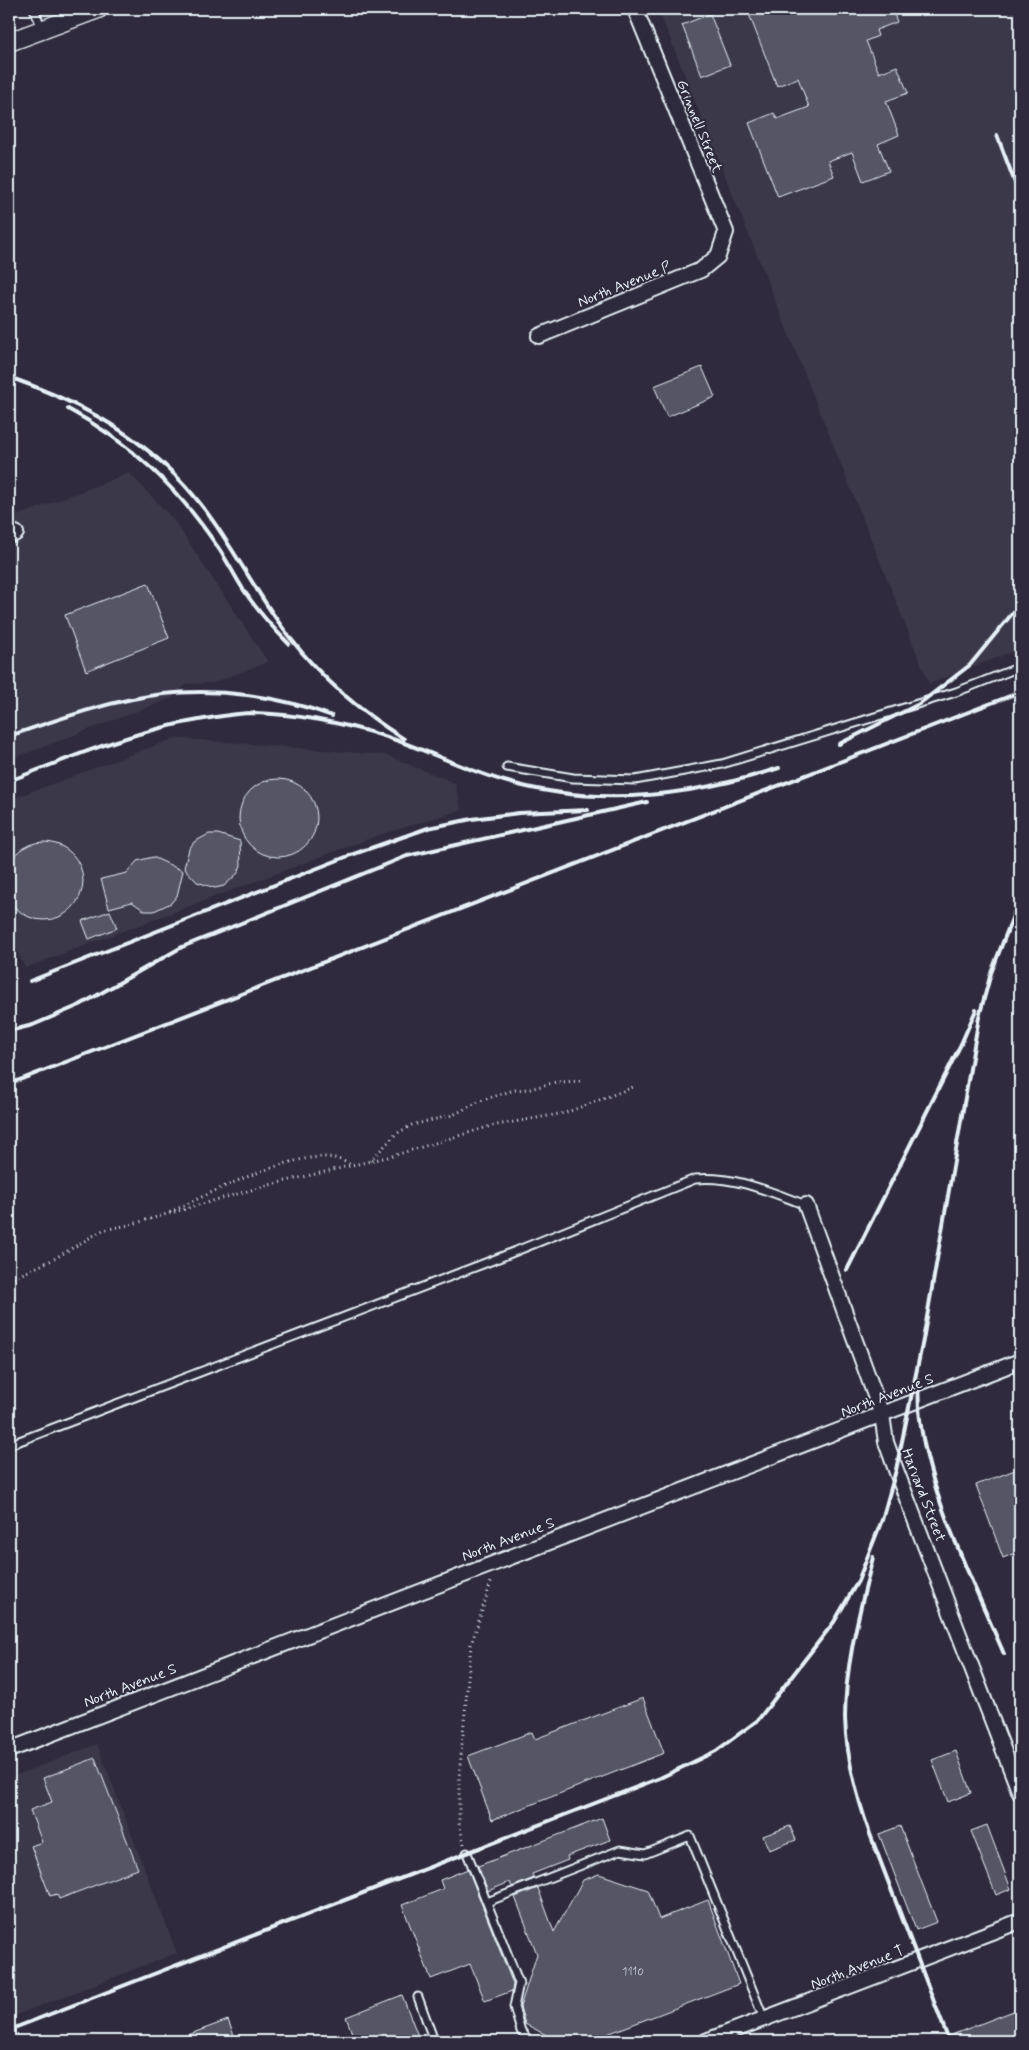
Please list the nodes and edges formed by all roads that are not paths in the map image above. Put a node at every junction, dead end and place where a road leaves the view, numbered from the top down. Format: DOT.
graph roads {
  1 [pos="34,9"];
  2 [pos="98,9"];
  3 [pos="635,9"];
  4 [pos="42,30"];
  5 [pos="9,42"];
  6 [pos="718,256"];
  7 [pos="539,336"];
  8 [pos="1020,668"];
  9 [pos="507,767"];
  10 [pos="806,1205"];
  11 [pos="1020,1361"];
  12 [pos="882,1414"];
  13 [pos="9,1445"];
  14 [pos="9,1750"];
  15 [pos="1020,1793"];
  16 [pos="467,1853"];
  17 [pos="487,1902"];
  18 [pos="1020,1921"];
  19 [pos="418,1997"];
  20 [pos="764,2019"];
  21 [pos="434,2041"];
  22 [pos="529,2041"];
  23 [pos="706,2041"];
  1 -- 4 [label="lane"];
  2 -- 4 [label="street"];
  3 -- 6 [label="street, Grinnell Street"];
  4 -- 5 [label="street"];
  6 -- 7 [label="street, North Avenue P"];
  8 -- 9 [label="lane"];
  10 -- 12 [label="street, Harvard Street"];
  10 -- 13 [label="lane"];
  11 -- 12 [label="street, North Avenue S"];
  12 -- 14 [label="street, North Avenue S"];
  12 -- 15 [label="street, Harvard Street"];
  16 -- 17 [label="lane"];
  17 -- 20 [label="lane"];
  17 -- 22 [label="lane"];
  18 -- 20 [label="street, North Avenue T"];
  19 -- 21 [label="lane"];
  20 -- 23 [label="street, North Avenue T"];
}
